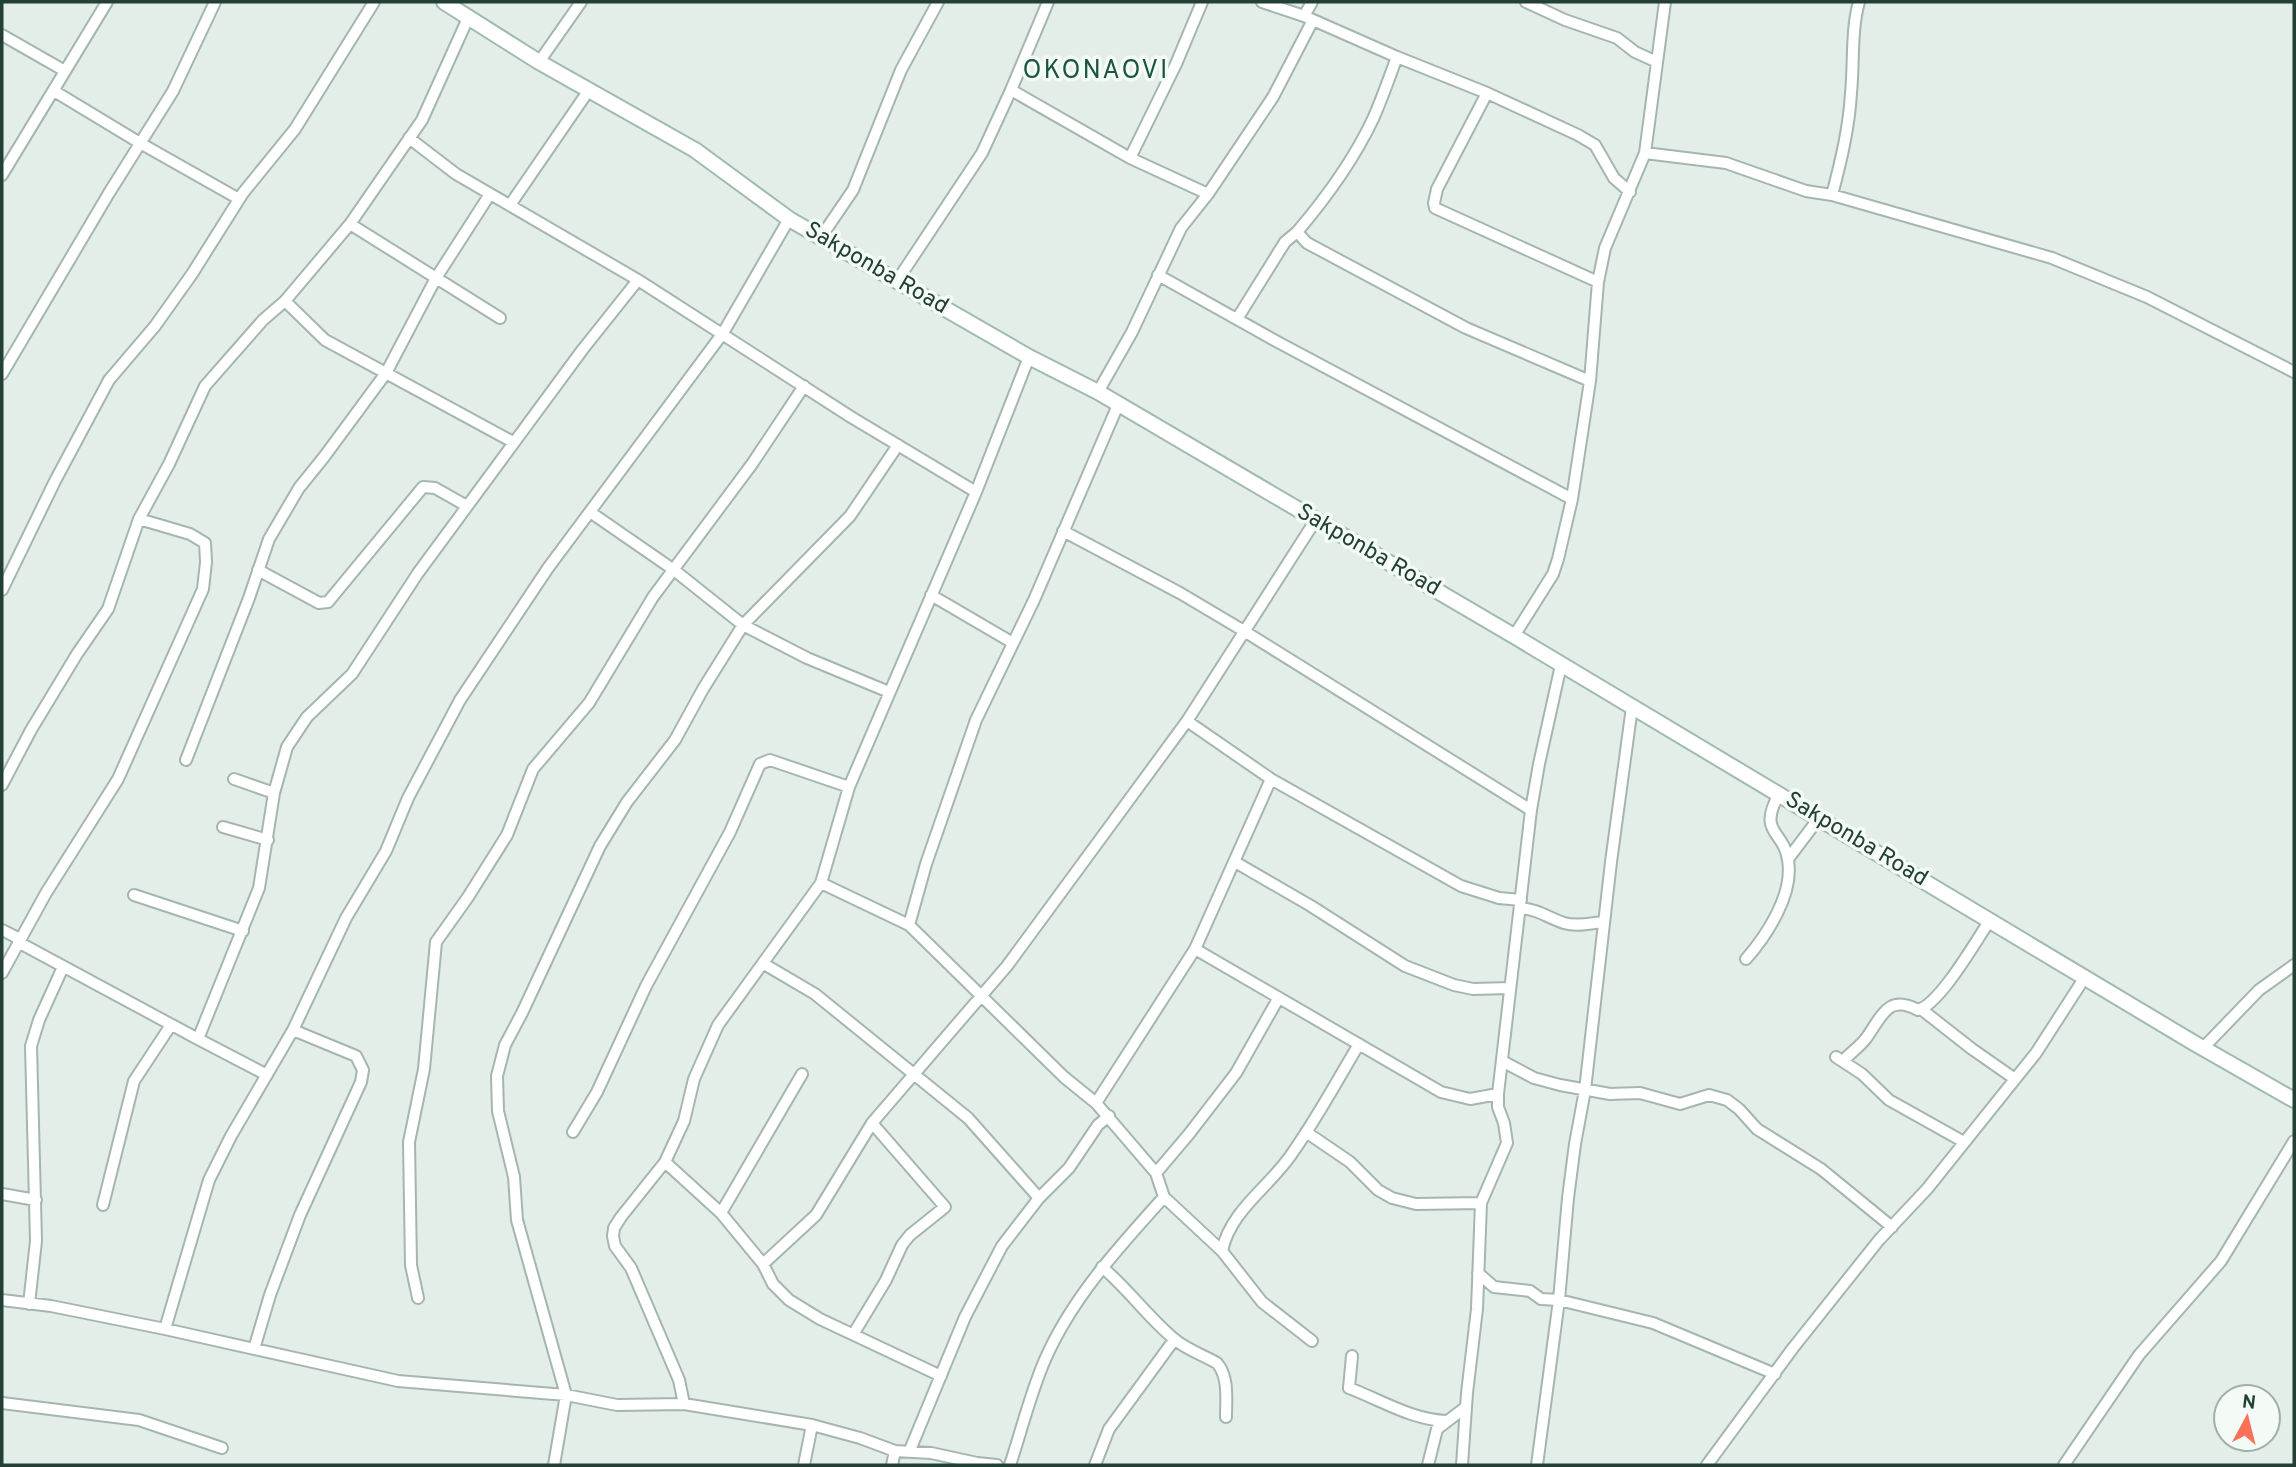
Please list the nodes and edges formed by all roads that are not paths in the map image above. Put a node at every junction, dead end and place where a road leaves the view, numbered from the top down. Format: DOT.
graph roads {
  1 [pos="107,2"];
  2 [pos="215,2"];
  3 [pos="374,2"];
  4 [pos="444,2"];
  5 [pos="581,2"];
  6 [pos="938,2"];
  7 [pos="1048,2"];
  8 [pos="1202,2"];
  9 [pos="1262,2"];
  10 [pos="1312,2"];
  11 [pos="1526,2"];
  12 [pos="1665,2"];
  13 [pos="1859,2"];
  14 [pos="469,16"];
  15 [pos="1309,18"];
  16 [pos="2,35"];
  17 [pos="1397,57"];
  18 [pos="540,62"];
  19 [pos="1657,62"];
  20 [pos="65,71"];
  21 [pos="589,90"];
  22 [pos="1012,90"];
  23 [pos="54,91"];
  24 [pos="1487,93"];
  25 [pos="409,138"];
  26 [pos="140,144"];
  27 [pos="1645,153"];
  28 [pos="1130,158"];
  29 [pos="2,175"];
  30 [pos="1630,192"];
  31 [pos="491,194"];
  32 [pos="1208,194"];
  33 [pos="1832,195"];
  34 [pos="239,199"];
  35 [pos="510,205"];
  36 [pos="789,219"];
  37 [pos="350,225"];
  38 [pos="1297,232"];
  39 [pos="821,237"];
  40 [pos="1158,275"];
  41 [pos="436,278"];
  42 [pos="638,279"];
  43 [pos="897,281"];
  44 [pos="1598,282"];
  45 [pos="285,301"];
  46 [pos="500,318"];
  47 [pos="1237,319"];
  48 [pos="723,333"];
  49 [pos="1029,357"];
  50 [pos="2294,372"];
  51 [pos="386,373"];
  52 [pos="2,374"];
  53 [pos="1590,381"];
  54 [pos="804,386"];
  55 [pos="1098,392"];
  56 [pos="1118,405"];
  57 [pos="513,442"];
  58 [pos="898,445"];
  59 [pos="976,492"];
  60 [pos="1572,499"];
  61 [pos="467,506"];
  62 [pos="590,512"];
  63 [pos="139,520"];
  64 [pos="1315,521"];
  65 [pos="1063,531"];
  66 [pos="258,570"];
  67 [pos="674,570"];
  68 [pos="2,590"];
  69 [pos="931,595"];
  70 [pos="743,625"];
  71 [pos="1244,631"];
  72 [pos="1514,636"];
  73 [pos="1013,643"];
  74 [pos="1561,665"];
  75 [pos="889,692"];
  76 [pos="1632,707"];
  77 [pos="1187,722"];
  78 [pos="186,760"];
  79 [pos="234,779"];
  80 [pos="1271,779"];
  81 [pos="2,785"];
  82 [pos="849,787"];
  83 [pos="274,793"];
  84 [pos="1779,794"];
  85 [pos="1531,810"];
  86 [pos="1819,818"];
  87 [pos="223,827"];
  88 [pos="268,840"];
  89 [pos="1788,859"];
  90 [pos="1235,862"];
  91 [pos="821,883"];
  92 [pos="134,895"];
  93 [pos="1520,904"];
  94 [pos="1990,920"];
  95 [pos="1604,922"];
  96 [pos="909,925"];
  97 [pos="2,930"];
  98 [pos="243,931"];
  99 [pos="19,941"];
  100 [pos="1195,949"];
  101 [pos="1746,959"];
  102 [pos="764,964"];
  103 [pos="2294,965"];
  104 [pos="63,967"];
  105 [pos="2,973"];
  106 [pos="2085,977"];
  107 [pos="1510,988"];
  108 [pos="981,996"];
  109 [pos="1279,999"];
  110 [pos="1921,1009"];
  111 [pos="171,1025"];
  112 [pos="293,1030"];
  113 [pos="198,1039"];
  114 [pos="1359,1044"];
  115 [pos="2203,1048"];
  116 [pos="1502,1061"];
  117 [pos="914,1073"];
  118 [pos="802,1074"];
  119 [pos="267,1075"];
  120 [pos="2015,1079"];
  121 [pos="1585,1090"];
  122 [pos="1498,1094"];
  123 [pos="2294,1100"];
  124 [pos="1096,1103"];
  125 [pos="1109,1116"];
  126 [pos="872,1124"];
  127 [pos="573,1132"];
  128 [pos="1306,1132"];
  129 [pos="2294,1141"];
  130 [pos="1964,1142"];
  131 [pos="665,1162"];
  132 [pos="1156,1173"];
  133 [pos="2,1194"];
  134 [pos="1164,1197"];
  135 [pos="1039,1198"];
  136 [pos="36,1200"];
  137 [pos="1481,1203"];
  138 [pos="103,1205"];
  139 [pos="721,1213"];
  140 [pos="1892,1227"];
  141 [pos="1222,1251"];
  142 [pos="763,1264"];
  143 [pos="1102,1266"];
  144 [pos="1478,1273"];
  145 [pos="418,1298"];
  146 [pos="2,1300"];
  147 [pos="1559,1300"];
  148 [pos="29,1304"];
  149 [pos="165,1329"];
  150 [pos="854,1333"];
  151 [pos="1174,1340"];
  152 [pos="1312,1341"];
  153 [pos="254,1349"];
  154 [pos="1352,1356"];
  155 [pos="1774,1374"];
  156 [pos="940,1377"];
  157 [pos="566,1395"];
  158 [pos="2,1403"];
  159 [pos="684,1404"];
  160 [pos="1466,1407"];
  161 [pos="1226,1418"];
  162 [pos="1447,1421"];
  163 [pos="812,1425"];
  164 [pos="920,1430"];
  165 [pos="222,1448"];
  166 [pos="2077,1449"];
  167 [pos="910,1450"];
  168 [pos="895,1451"];
  169 [pos="931,1452"];
  170 [pos="978,1464"];
  171 [pos="554,1465"];
  172 [pos="804,1465"];
  173 [pos="891,1465"];
  174 [pos="997,1465"];
  175 [pos="1010,1465"];
  176 [pos="1095,1465"];
  177 [pos="1428,1465"];
  178 [pos="1462,1465"];
  179 [pos="1537,1465"];
  180 [pos="1707,1465"];
  181 [pos="2064,1465"];
  182 [pos="2078,1465"];
  1 -- 20 [label="street"];
  2 -- 26 [label="street"];
  3 -- 34 [label="street"];
  4 -- 14 [label="main road, Sakponba Road"];
  5 -- 18 [label="street"];
  6 -- 39 [label="street"];
  7 -- 22 [label="street"];
  8 -- 28 [label="street"];
  9 -- 15 [label="street"];
  10 -- 15 [label="street"];
  11 -- 19 [label="street"];
  12 -- 19 [label="street"];
  13 -- 33 [label="street"];
  14 -- 18 [label="main road, Sakponba Road"];
  14 -- 25 [label="street"];
  15 -- 17 [label="street"];
  15 -- 32 [label="street"];
  16 -- 20 [label="street"];
  17 -- 24 [label="street"];
  17 -- 38 [label="street"];
  18 -- 21 [label="main road, Sakponba Road"];
  19 -- 27 [label="street"];
  20 -- 23 [label="street"];
  21 -- 35 [label="street"];
  21 -- 36 [label="main road, Sakponba Road"];
  22 -- 28 [label="street"];
  22 -- 43 [label="street"];
  23 -- 26 [label="street"];
  23 -- 29 [label="street"];
  24 -- 30 [label="street"];
  24 -- 44 [label="street"];
  25 -- 31 [label="street"];
  25 -- 37 [label="street"];
  26 -- 34 [label="street"];
  26 -- 52 [label="street"];
  27 -- 30 [label="street"];
  27 -- 33 [label="street"];
  28 -- 32 [label="street"];
  30 -- 44 [label="street"];
  31 -- 35 [label="street"];
  31 -- 41 [label="street"];
  32 -- 40 [label="street"];
  33 -- 50 [label="street"];
  34 -- 68 [label="street"];
  35 -- 42 [label="street"];
  36 -- 39 [label="main road, Sakponba Road"];
  36 -- 48 [label="street"];
  37 -- 41 [label="street"];
  37 -- 45 [label="street"];
  38 -- 47 [label="street"];
  38 -- 53 [label="street"];
  39 -- 43 [label="main road, Sakponba Road"];
  40 -- 47 [label="street"];
  40 -- 55 [label="street"];
  41 -- 46 [label="street"];
  41 -- 51 [label="street"];
  42 -- 48 [label="street"];
  42 -- 57 [label="street"];
  43 -- 49 [label="main road, Sakponba Road"];
  44 -- 53 [label="street"];
  45 -- 51 [label="street"];
  45 -- 63 [label="street"];
  47 -- 60 [label="street"];
  48 -- 54 [label="street"];
  48 -- 62 [label="street"];
  49 -- 55 [label="main road, Sakponba Road"];
  49 -- 59 [label="street"];
  51 -- 57 [label="street"];
  51 -- 66 [label="street"];
  53 -- 60 [label="street"];
  54 -- 58 [label="street"];
  54 -- 67 [label="street"];
  55 -- 56 [label="main road, Sakponba Road"];
  56 -- 64 [label="main road, Sakponba Road"];
  56 -- 65 [label="street"];
  57 -- 61 [label="street"];
  58 -- 59 [label="street"];
  58 -- 70 [label="street"];
  59 -- 69 [label="street"];
  60 -- 72 [label="street"];
  61 -- 66 [label="street"];
  61 -- 83 [label="street"];
  62 -- 67 [label="street"];
  62 -- 112 [label="street"];
  63 -- 81 [label="street"];
  63 -- 99 [label="street"];
  64 -- 71 [label="street"];
  64 -- 72 [label="main road, Sakponba Road"];
  65 -- 71 [label="street"];
  65 -- 73 [label="street"];
  66 -- 78 [label="street"];
  67 -- 70 [label="street"];
  67 -- 145 [label="street"];
  69 -- 73 [label="street"];
  69 -- 75 [label="street"];
  70 -- 75 [label="street"];
  70 -- 157 [label="street"];
  71 -- 77 [label="street"];
  71 -- 85 [label="street"];
  72 -- 74 [label="main road, Sakponba Road"];
  73 -- 96 [label="street"];
  74 -- 76 [label="main road, Sakponba Road"];
  74 -- 85 [label="street"];
  75 -- 82 [label="street"];
  76 -- 84 [label="main road, Sakponba Road"];
  76 -- 95 [label="street"];
  77 -- 80 [label="street"];
  77 -- 108 [label="street"];
  79 -- 83 [label="street"];
  80 -- 90 [label="street"];
  80 -- 93 [label="street"];
  82 -- 91 [label="street"];
  82 -- 127 [label="street"];
  83 -- 88 [label="street"];
  84 -- 86 [label="main road, Sakponba Road"];
  84 -- 89 [label="street"];
  85 -- 93 [label="street"];
  86 -- 89 [label="street"];
  86 -- 94 [label="main road, Sakponba Road"];
  87 -- 88 [label="street"];
  88 -- 98 [label="street"];
  89 -- 101 [label="street"];
  90 -- 100 [label="street"];
  90 -- 107 [label="street"];
  91 -- 96 [label="street"];
  91 -- 102 [label="street"];
  92 -- 98 [label="street"];
  93 -- 95 [label="street"];
  93 -- 107 [label="street"];
  94 -- 106 [label="main road, Sakponba Road"];
  94 -- 110 [label="street"];
  95 -- 121 [label="street"];
  96 -- 108 [label="street"];
  97 -- 99 [label="street"];
  98 -- 113 [label="street"];
  99 -- 104 [label="street"];
  99 -- 105 [label="street"];
  100 -- 109 [label="street"];
  100 -- 124 [label="street"];
  102 -- 117 [label="street"];
  102 -- 131 [label="street"];
  103 -- 115 [label="street"];
  104 -- 111 [label="street"];
  104 -- 136 [label="street"];
  106 -- 115 [label="main road, Sakponba Road"];
  106 -- 120 [label="street"];
  107 -- 116 [label="street"];
  108 -- 117 [label="street"];
  108 -- 124 [label="street"];
  109 -- 114 [label="street"];
  109 -- 132 [label="street"];
  110 -- 120 [label="street"];
  110 -- 130 [label="street"];
  111 -- 113 [label="street"];
  111 -- 138 [label="street"];
  112 -- 119 [label="street"];
  112 -- 153 [label="street"];
  113 -- 119 [label="street"];
  114 -- 122 [label="street"];
  114 -- 128 [label="street"];
  115 -- 123 [label="main road, Sakponba Road"];
  116 -- 121 [label="street"];
  116 -- 122 [label="street"];
  117 -- 126 [label="street"];
  117 -- 135 [label="street"];
  118 -- 139 [label="street"];
  119 -- 149 [label="street"];
  120 -- 130 [label="street"];
  121 -- 140 [label="street"];
  121 -- 147 [label="street"];
  122 -- 137 [label="street"];
  124 -- 125 [label="street"];
  125 -- 132 [label="street"];
  125 -- 135 [label="street"];
  126 -- 142 [label="street"];
  126 -- 150 [label="street"];
  128 -- 137 [label="street"];
  128 -- 141 [label="street"];
  129 -- 166 [label="street"];
  130 -- 140 [label="street"];
  131 -- 139 [label="street"];
  131 -- 159 [label="street"];
  132 -- 134 [label="street"];
  133 -- 136 [label="street"];
  134 -- 141 [label="street"];
  134 -- 143 [label="street"];
  135 -- 156 [label="street"];
  136 -- 148 [label="street"];
  137 -- 144 [label="street"];
  139 -- 142 [label="street"];
  140 -- 155 [label="street"];
  141 -- 152 [label="street"];
  142 -- 150 [label="street"];
  143 -- 151 [label="street"];
  143 -- 175 [label="street"];
  144 -- 147 [label="street"];
  144 -- 160 [label="street"];
  146 -- 148 [label="street"];
  147 -- 155 [label="street"];
  147 -- 179 [label="street"];
  148 -- 149 [label="street"];
  149 -- 153 [label="street"];
  150 -- 156 [label="street"];
  151 -- 161 [label="street"];
  151 -- 176 [label="street"];
  153 -- 157 [label="street"];
  154 -- 162 [label="street"];
  155 -- 180 [label="street"];
  156 -- 164 [label="street"];
  157 -- 159 [label="street"];
  157 -- 171 [label="street"];
  158 -- 165 [label="street"];
  159 -- 163 [label="street"];
  160 -- 162 [label="street"];
  160 -- 178 [label="street"];
  162 -- 177 [label="street"];
  163 -- 168 [label="street"];
  163 -- 172 [label="street"];
  164 -- 167 [label="street"];
  164 -- 169 [label="street"];
  166 -- 181 [label="street"];
  166 -- 182 [label="street"];
  167 -- 168 [label="street"];
  167 -- 169 [label="street"];
  168 -- 173 [label="street"];
  169 -- 170 [label="street"];
  170 -- 174 [label="street"];
}
